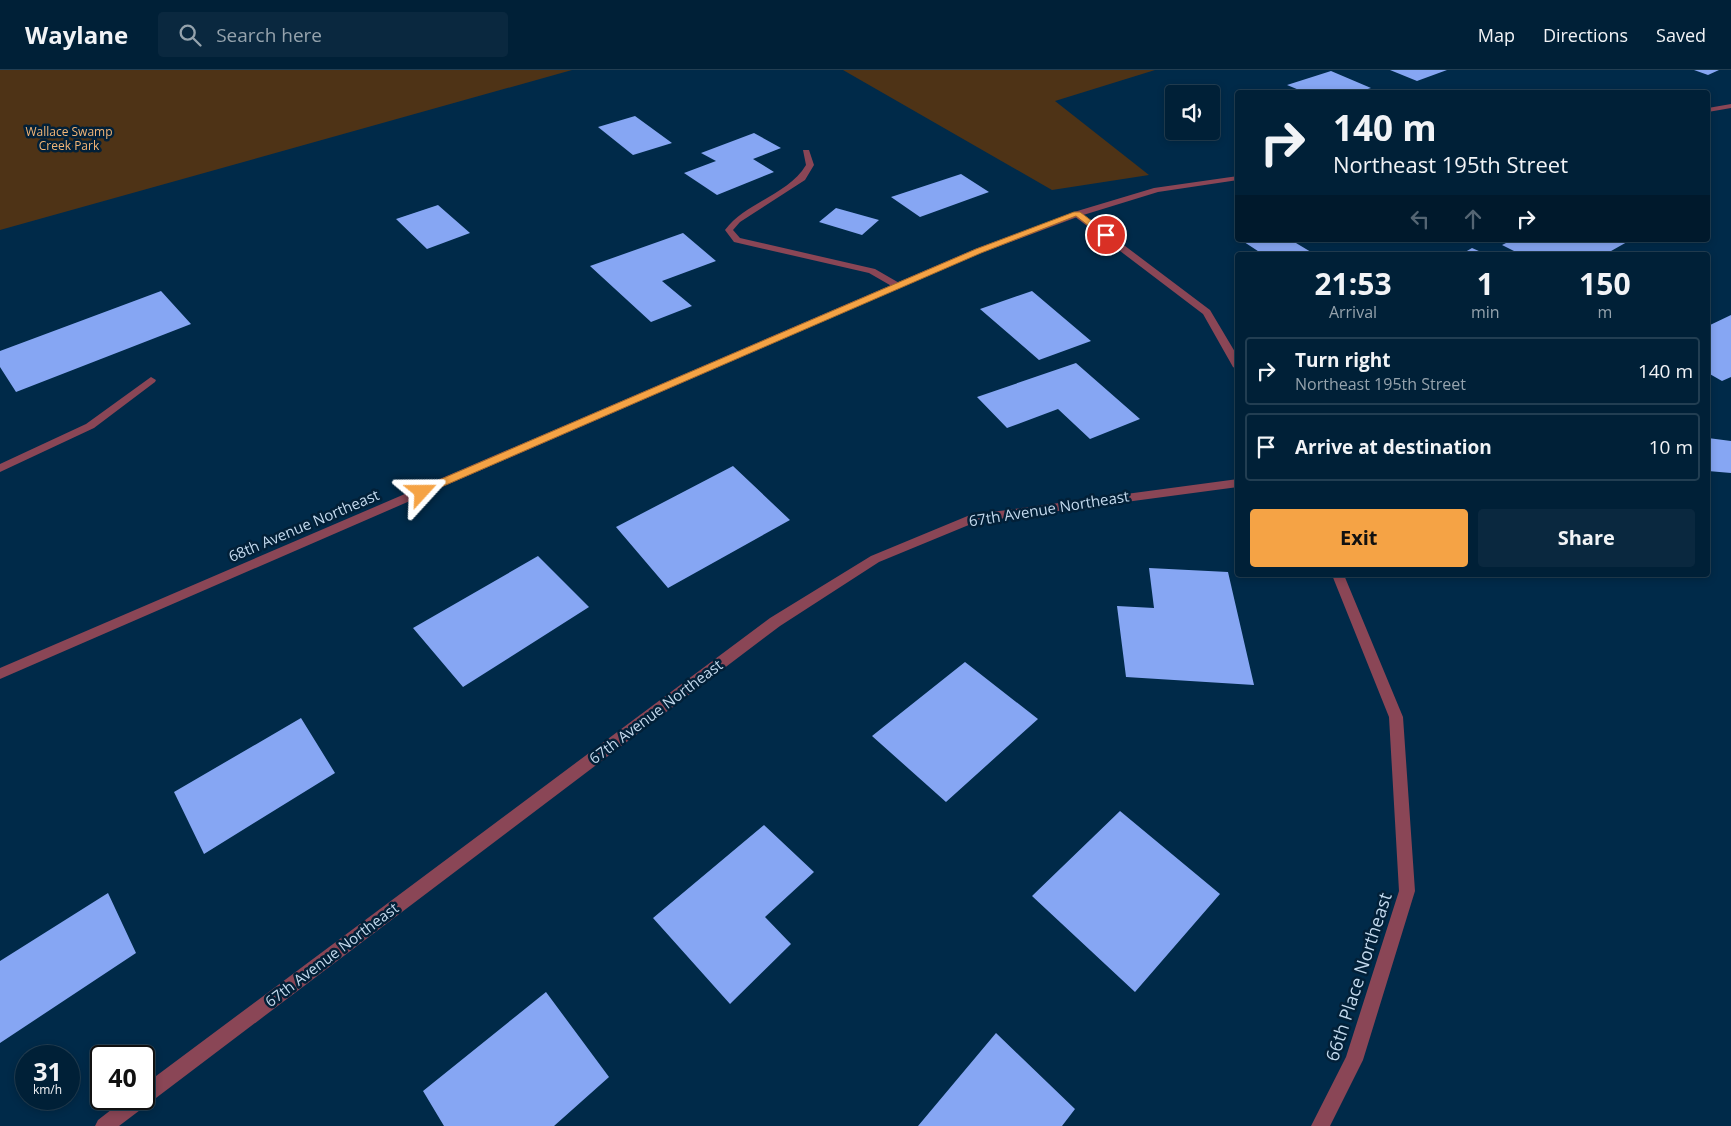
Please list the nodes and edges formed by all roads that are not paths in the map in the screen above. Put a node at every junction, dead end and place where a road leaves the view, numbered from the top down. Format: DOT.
graph roads {
  1 [pos="1731,106"];
  2 [pos="1710,110"];
  3 [pos="806,152"];
  4 [pos="1235,178"];
  5 [pos="1077,214"];
  6 [pos="898,286"];
  7 [pos="1235,362"];
  8 [pos="151,380"];
  9 [pos="0,468"];
  10 [pos="1235,483"];
  11 [pos="1339,577"];
  12 [pos="0,674"];
  13 [pos="155,1088"];
  14 [pos="125,1110"];
  15 [pos="104,1126"];
  16 [pos="1320,1126"];
  1 -- 2 [label="street"];
  3 -- 6 [label="street"];
  4 -- 5 [label="street, 68th Avenue Northeast"];
  5 -- 6 [label="street, 68th Avenue Northeast"];
  5 -- 7 [label="street"];
  6 -- 12 [label="street, 68th Avenue Northeast"];
  8 -- 9 [label="street"];
  10 -- 13 [label="street, 67th Avenue Northeast"];
  11 -- 16 [label="street, 66th Place Northeast"];
  14 -- 15 [label="street"];
}
